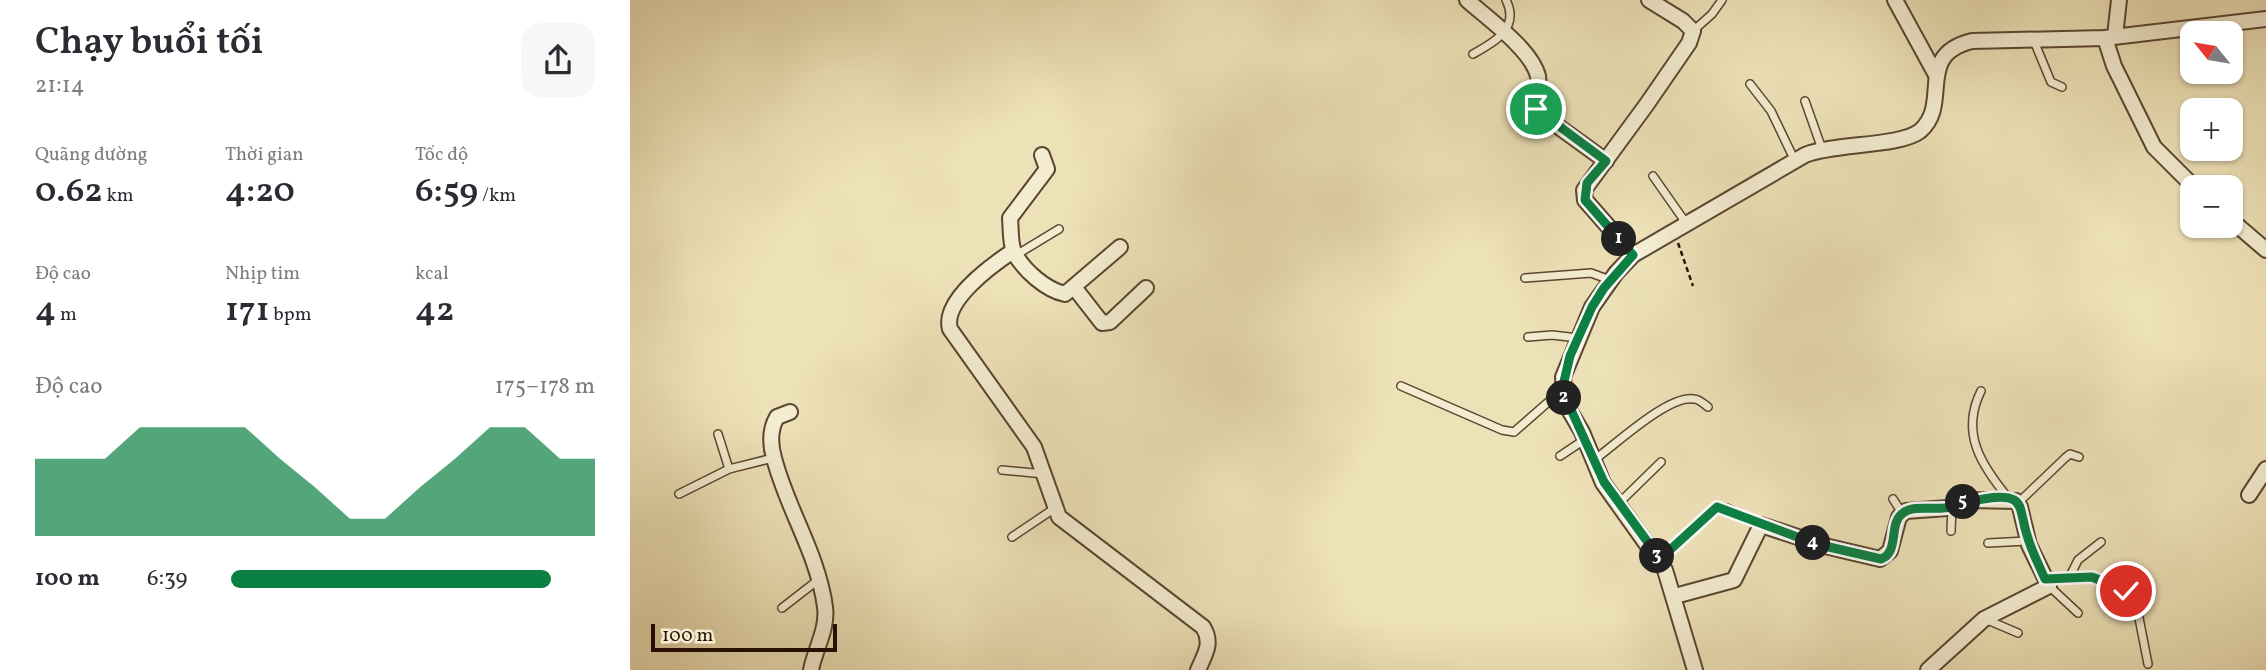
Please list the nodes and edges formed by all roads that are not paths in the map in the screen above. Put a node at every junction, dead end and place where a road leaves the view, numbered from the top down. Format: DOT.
graph roads {
  1 [pos="1467,0"];
  2 [pos="1506,0"];
  3 [pos="1649,0"];
  4 [pos="1722,0"];
  5 [pos="1895,0"];
  6 [pos="2119,0"];
  7 [pos="2266,19"];
  8 [pos="1693,31"];
  9 [pos="1505,33"];
  10 [pos="2110,37"];
  11 [pos="2034,41"];
  12 [pos="1474,54"];
  13 [pos="1936,75"];
  14 [pos="1750,84"];
  15 [pos="2062,87"];
  16 [pos="1805,101"];
  17 [pos="1822,149"];
  18 [pos="1042,155"];
  19 [pos="1606,161"];
  20 [pos="1795,161"];
  21 [pos="2182,175"];
  22 [pos="1653,176"];
  23 [pos="1680,226"];
  24 [pos="1059,229"];
  25 [pos="2243,230"];
  26 [pos="1120,247"];
  27 [pos="2266,250"];
  28 [pos="1015,253"];
  29 [pos="1633,255"];
  30 [pos="1525,278"];
  31 [pos="1610,281"];
  32 [pos="1074,287"];
  33 [pos="1146,288"];
  34 [pos="1528,337"];
  35 [pos="1578,338"];
  36 [pos="1401,386"];
  37 [pos="1562,390"];
  38 [pos="1981,391"];
  39 [pos="1708,407"];
  40 [pos="790,412"];
  41 [pos="718,434"];
  42 [pos="1585,439"];
  43 [pos="1560,456"];
  44 [pos="2079,457"];
  45 [pos="773,458"];
  46 [pos="1594,460"];
  47 [pos="1661,462"];
  48 [pos="729,469"];
  49 [pos="1002,470"];
  50 [pos="2266,470"];
  51 [pos="1044,474"];
  52 [pos="679,494"];
  53 [pos="2249,495"];
  54 [pos="1893,499"];
  55 [pos="2013,501"];
  56 [pos="1619,503"];
  57 [pos="1952,506"];
  58 [pos="1055,508"];
  59 [pos="1902,513"];
  60 [pos="1761,525"];
  61 [pos="1951,531"];
  62 [pos="1012,537"];
  63 [pos="2028,541"];
  64 [pos="2101,542"];
  65 [pos="1988,543"];
  66 [pos="1660,559"];
  67 [pos="2070,576"];
  68 [pos="818,580"];
  69 [pos="2047,583"];
  70 [pos="1675,596"];
  71 [pos="782,608"];
  72 [pos="2078,613"];
  73 [pos="1984,619"];
  74 [pos="2018,634"];
  75 [pos="2148,664"];
  76 [pos="811,670"];
  77 [pos="1198,670"];
  78 [pos="1695,670"];
  79 [pos="1928,670"];
  1 -- 9 [label="street"];
  2 -- 9 [label="lane"];
  3 -- 8 [label="street"];
  4 -- 8 [label="lane"];
  5 -- 13 [label="street"];
  6 -- 10 [label="street"];
  7 -- 10 [label="street"];
  8 -- 19 [label="street"];
  9 -- 12 [label="lane"];
  9 -- 19 [label="street"];
  10 -- 11 [label="street"];
  10 -- 21 [label="street"];
  11 -- 13 [label="street"];
  11 -- 15 [label="lane"];
  13 -- 17 [label="street"];
  14 -- 20 [label="lane"];
  16 -- 17 [label="lane"];
  17 -- 20 [label="street"];
  18 -- 28 [label="street"];
  19 -- 29 [label="street"];
  20 -- 23 [label="street"];
  22 -- 23 [label="lane"];
  23 -- 29 [label="street"];
  24 -- 28 [label="lane"];
  25 -- 27 [label="street"];
  26 -- 32 [label="street"];
  28 -- 32 [label="street"];
  28 -- 51 [label="street"];
  29 -- 31 [label="street"];
  30 -- 31 [label="lane"];
  31 -- 35 [label="street"];
  32 -- 33 [label="street"];
  34 -- 35 [label="lane"];
  35 -- 37 [label="street"];
  36 -- 37 [label="lane"];
  37 -- 42 [label="street"];
  38 -- 55 [label="lane"];
  39 -- 46 [label="lane"];
  40 -- 45 [label="street"];
  41 -- 48 [label="lane"];
  42 -- 43 [label="lane"];
  42 -- 46 [label="street"];
  44 -- 55 [label="lane"];
  45 -- 48 [label="lane"];
  45 -- 68 [label="street"];
  46 -- 56 [label="street"];
  47 -- 56 [label="lane"];
  48 -- 52 [label="lane"];
  49 -- 51 [label="lane"];
  50 -- 53 [label="street"];
  51 -- 58 [label="street"];
  54 -- 59 [label="lane"];
  55 -- 57 [label="street"];
  55 -- 63 [label="street"];
  56 -- 66 [label="street"];
  57 -- 59 [label="street"];
  57 -- 61 [label="lane"];
  58 -- 62 [label="lane"];
  58 -- 77 [label="street"];
  59 -- 60 [label="street"];
  60 -- 66 [label="lane"];
  60 -- 70 [label="street"];
  63 -- 65 [label="lane"];
  63 -- 69 [label="street"];
  64 -- 67 [label="lane"];
  66 -- 70 [label="street"];
  67 -- 69 [label="lane"];
  67 -- 75 [label="lane"];
  68 -- 71 [label="lane"];
  68 -- 76 [label="street"];
  69 -- 72 [label="lane"];
  69 -- 73 [label="street"];
  70 -- 78 [label="street"];
  73 -- 74 [label="lane"];
  73 -- 79 [label="street"];
}
